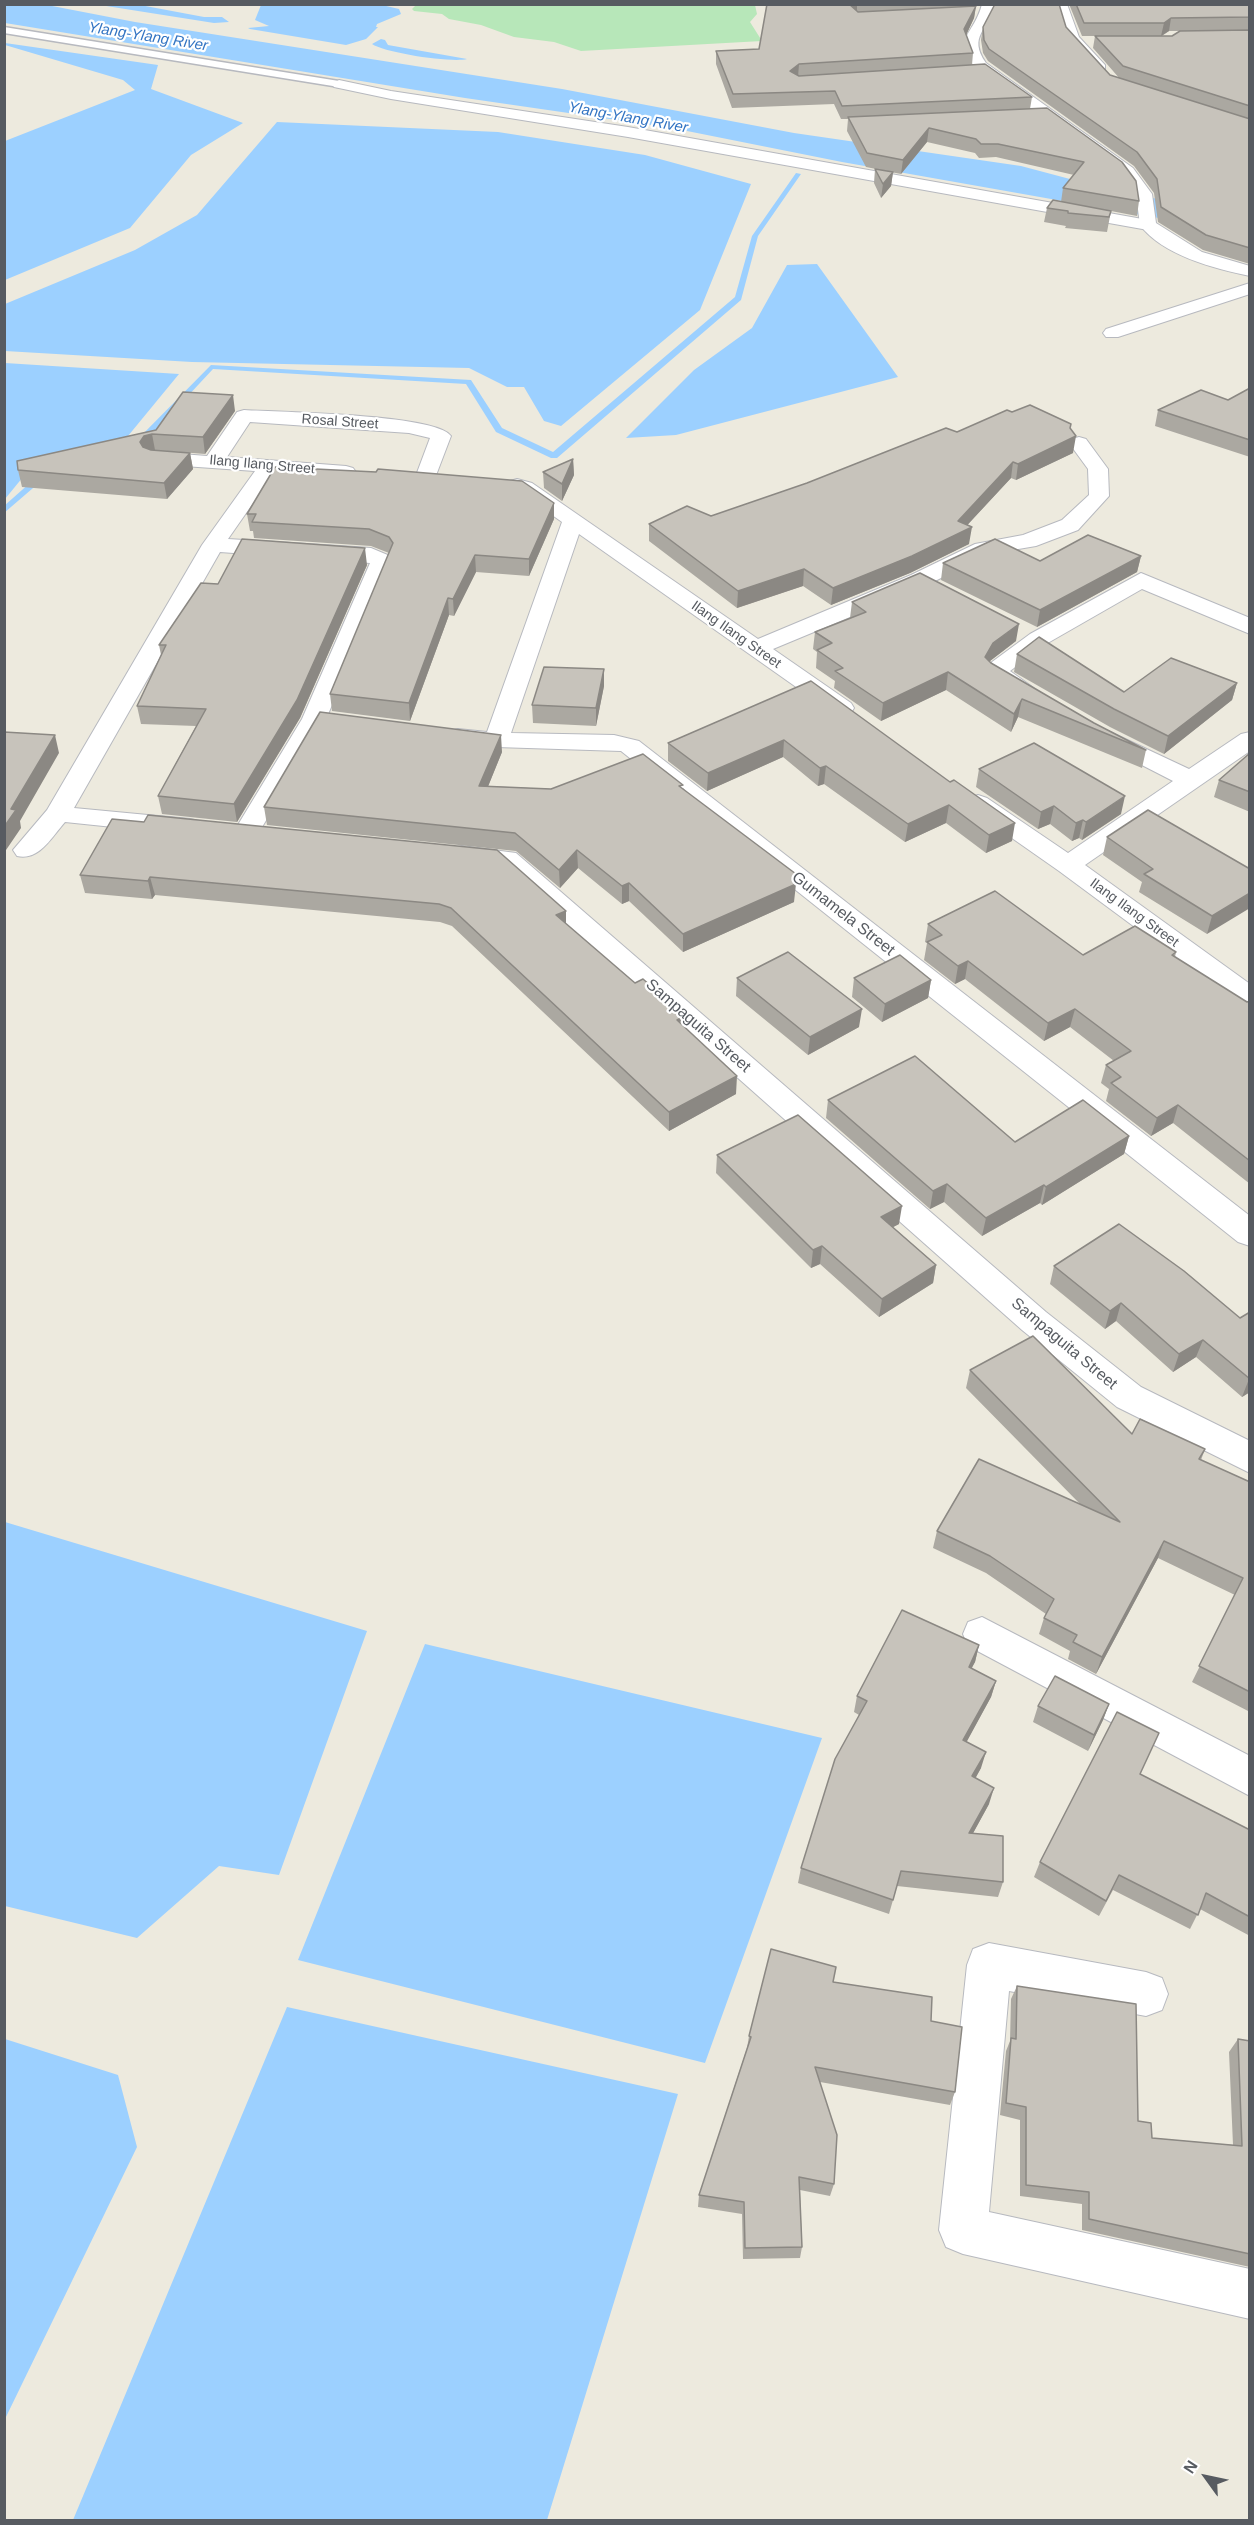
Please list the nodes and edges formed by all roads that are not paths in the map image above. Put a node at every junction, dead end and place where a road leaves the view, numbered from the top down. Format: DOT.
graph roads {
  1 [pos="1060,4"];
  2 [pos="984,10"];
  3 [pos="4,30"];
  4 [pos="1077,42"];
  5 [pos="1100,42"];
  6 [pos="989,71"];
  7 [pos="965,73"];
  8 [pos="1107,75"];
  9 [pos="339,84"];
  10 [pos="1050,116"];
  11 [pos="1027,117"];
  12 [pos="1148,221"];
  13 [pos="1250,271"];
  14 [pos="1250,288"];
  15 [pos="1112,333"];
  16 [pos="1079,444"];
  17 [pos="155,458"];
  18 [pos="214,461"];
  19 [pos="269,466"];
  20 [pos="369,474"];
  21 [pos="425,478"];
  22 [pos="492,483"];
  23 [pos="573,521"];
  24 [pos="213,545"];
  25 [pos="1250,627"];
  26 [pos="755,648"];
  27 [pos="1049,705"];
  28 [pos="863,722"];
  29 [pos="1090,728"];
  30 [pos="428,732"];
  31 [pos="1250,739"];
  32 [pos="496,740"];
  33 [pos="1191,780"];
  34 [pos="960,790"];
  35 [pos="58,814"];
  36 [pos="227,831"];
  37 [pos="281,836"];
  38 [pos="26,850"];
  39 [pos="436,852"];
  40 [pos="1068,865"];
  41 [pos="1250,998"];
  42 [pos="1250,1233"];
  43 [pos="1250,1458"];
  44 [pos="982,1634"];
  45 [pos="1250,1777"];
  46 [pos="1146,1994"];
  47 [pos="1250,2294"];
  1 -- 4 [label="street"];
  2 -- 6 [label="street"];
  3 -- 9 [label="lane"];
  4 -- 5 [label="street"];
  4 -- 8 [label="street"];
  6 -- 7 [label="street"];
  6 -- 10 [label="street"];
  9 -- 12 [label="street"];
  10 -- 11 [label="street"];
  10 -- 12 [label="street"];
  12 -- 13 [label="street"];
  14 -- 15 [label="street"];
  16 -- 26 [label="street"];
  17 -- 18 [label="street, Ilang Ilang Street"];
  18 -- 19 [label="street, Ilang Ilang Street"];
  18 -- 21 [label="street, Rosal Street"];
  19 -- 20 [label="street, Ilang Ilang Street"];
  19 -- 24 [label="street"];
  22 -- 23 [label="street, Ilang Ilang Street"];
  23 -- 26 [label="street, Ilang Ilang Street"];
  23 -- 32 [label="street"];
  24 -- 35 [label="street"];
  24 -- 36 [label="street"];
  25 -- 27 [label="street"];
  26 -- 28 [label="street, Ilang Ilang Street"];
  29 -- 33 [label="street"];
  30 -- 32 [label="street, Gumamela Street"];
  31 -- 33 [label="street"];
  32 -- 42 [label="street, Gumamela Street"];
  33 -- 40 [label="street"];
  34 -- 40 [label="street, Ilang Ilang Street"];
  35 -- 36 [label="street"];
  35 -- 38 [label="street"];
  36 -- 37 [label="street"];
  39 -- 43 [label="street, Sampaguita Street"];
  40 -- 41 [label="street, Ilang Ilang Street"];
  44 -- 45 [label="street"];
  46 -- 47 [label="street"];
}
